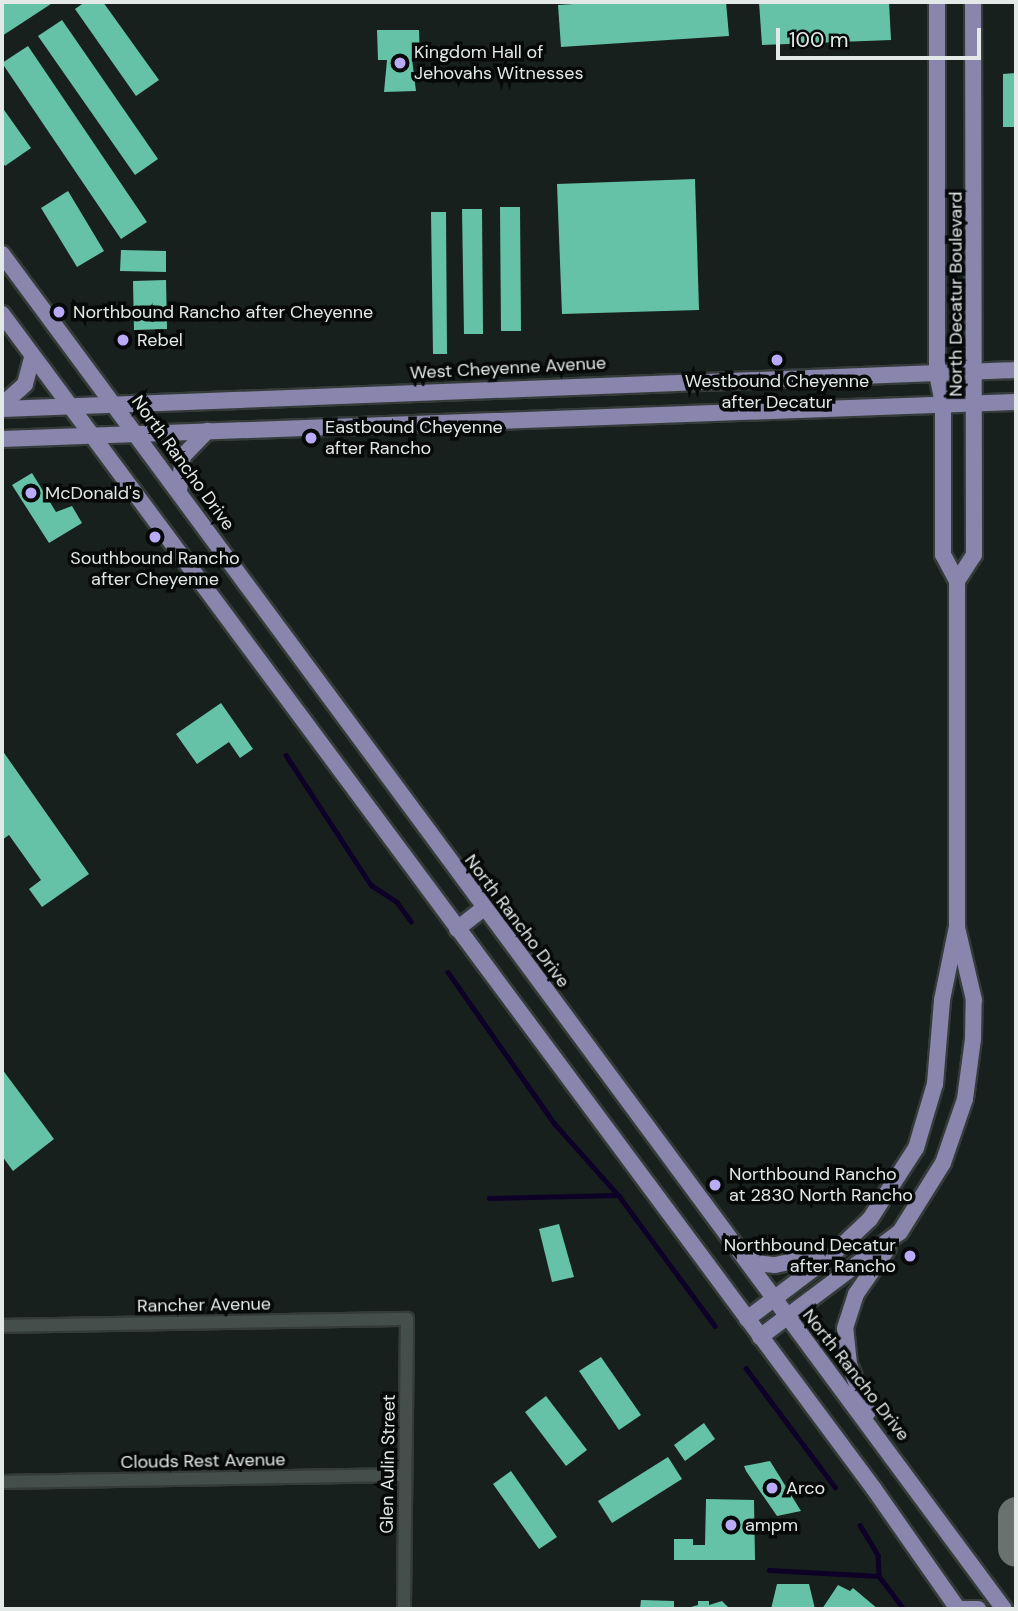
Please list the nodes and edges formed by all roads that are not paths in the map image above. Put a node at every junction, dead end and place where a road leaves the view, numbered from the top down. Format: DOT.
graph roads {
  1 [pos="937,2"];
  2 [pos="973,2"];
  3 [pos="2,254"];
  4 [pos="2,314"];
  5 [pos="32,357"];
  6 [pos="976,370"];
  7 [pos="1016,370"];
  8 [pos="937,372"];
  9 [pos="974,402"];
  10 [pos="1016,402"];
  11 [pos="116,404"];
  12 [pos="943,404"];
  13 [pos="2,407"];
  14 [pos="67,407"];
  15 [pos="208,430"];
  16 [pos="139,434"];
  17 [pos="88,435"];
  18 [pos="2,439"];
  19 [pos="179,492"];
  20 [pos="957,581"];
  21 [pos="483,909"];
  22 [pos="957,926"];
  23 [pos="457,929"];
  24 [pos="900,1232"];
  25 [pos="733,1247"];
  26 [pos="832,1255"];
  27 [pos="773,1300"];
  28 [pos="787,1317"];
  29 [pos="407,1319"];
  30 [pos="747,1319"];
  31 [pos="2,1326"];
  32 [pos="760,1337"];
  33 [pos="886,1444"];
  34 [pos="404,1475"];
  35 [pos="2,1482"];
  36 [pos="404,1609"];
  37 [pos="957,1609"];
  38 [pos="978,1609"];
  39 [pos="1004,1609"];
  1 -- 8 [label="main road, North Decatur Boulevard"];
  2 -- 6 [label="main road, North Decatur Boulevard"];
  3 -- 11 [label="main road, North Rancho Drive"];
  4 -- 5 [label="main road"];
  5 -- 13 [label="main road"];
  5 -- 14 [label="main road"];
  6 -- 7 [label="main road, West Cheyenne Avenue"];
  6 -- 8 [label="main road, West Cheyenne Avenue"];
  6 -- 9 [label="main road, North Decatur Boulevard"];
  8 -- 11 [label="main road, West Cheyenne Avenue"];
  8 -- 12 [label="main road, North Decatur Boulevard"];
  9 -- 10 [label="main road"];
  9 -- 12 [label="main road"];
  9 -- 20 [label="main road, North Decatur Boulevard"];
  11 -- 14 [label="main road, West Cheyenne Avenue"];
  11 -- 16 [label="main road, North Rancho Drive"];
  12 -- 15 [label="main road"];
  12 -- 20 [label="main road, North Decatur Boulevard"];
  13 -- 14 [label="main road, West Cheyenne Avenue"];
  14 -- 17 [label="main road"];
  15 -- 16 [label="main road"];
  15 -- 19 [label="main road"];
  16 -- 17 [label="main road"];
  16 -- 19 [label="main road, North Rancho Drive"];
  17 -- 18 [label="main road"];
  17 -- 23 [label="main road"];
  19 -- 21 [label="main road, North Rancho Drive"];
  20 -- 22 [label="main road, North Decatur Boulevard"];
  21 -- 23 [label="main road"];
  21 -- 25 [label="main road, North Rancho Drive"];
  22 -- 24 [label="main road, North Decatur Boulevard"];
  22 -- 26 [label="main road, North Decatur Boulevard"];
  23 -- 30 [label="main road"];
  24 -- 28 [label="main road, North Decatur Boulevard"];
  24 -- 33 [label="main road"];
  25 -- 26 [label="main road"];
  25 -- 27 [label="main road, North Rancho Drive"];
  26 -- 27 [label="main road, North Decatur Boulevard"];
  27 -- 28 [label="main road, North Rancho Drive"];
  27 -- 30 [label="main road, North Decatur Boulevard"];
  28 -- 32 [label="main road, North Decatur Boulevard"];
  28 -- 33 [label="main road, North Rancho Drive"];
  29 -- 31 [label="street, Rancher Avenue"];
  29 -- 34 [label="street, Glen Aulin Street"];
  30 -- 32 [label="main road"];
  32 -- 37 [label="main road"];
  33 -- 39 [label="main road, North Rancho Drive"];
  34 -- 35 [label="street, Clouds Rest Avenue"];
  34 -- 36 [label="street, Glen Aulin Street"];
  37 -- 38 [label="main road"];
}
